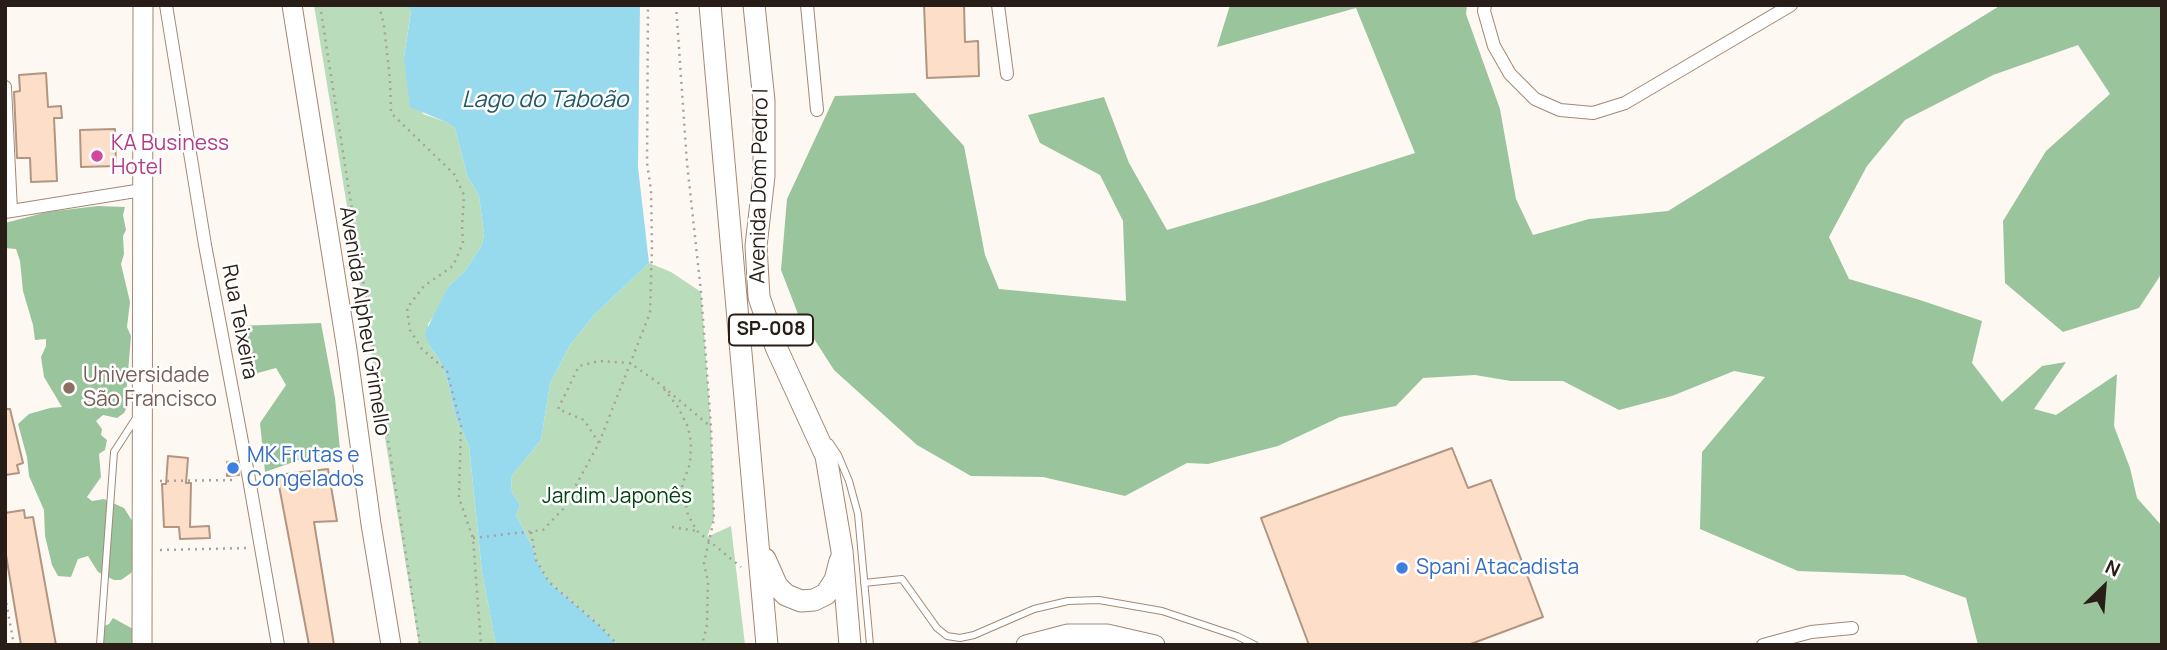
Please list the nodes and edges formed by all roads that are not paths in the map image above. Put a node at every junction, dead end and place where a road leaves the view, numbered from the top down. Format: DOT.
graph roads {
  1 [pos="144,5"];
  2 [pos="166,5"];
  3 [pos="292,5"];
  4 [pos="710,5"];
  5 [pos="754,5"];
  6 [pos="807,5"];
  7 [pos="998,5"];
  8 [pos="1485,5"];
  9 [pos="1791,5"];
  10 [pos="1007,74"];
  11 [pos="5,87"];
  12 [pos="817,110"];
  13 [pos="142,190"];
  14 [pos="8,212"];
  15 [pos="791,381"];
  16 [pos="143,407"];
  17 [pos="759,547"];
  18 [pos="842,551"];
  19 [pos="864,583"];
  20 [pos="1852,628"];
  21 [pos="100,645"];
  22 [pos="142,645"];
  23 [pos="278,645"];
  24 [pos="391,645"];
  25 [pos="767,645"];
  26 [pos="850,645"];
  27 [pos="870,645"];
  28 [pos="1026,645"];
  29 [pos="1155,645"];
  30 [pos="1255,645"];
  31 [pos="1763,645"];
  1 -- 13 [label="street"];
  2 -- 23 [label="street, Rua Teixeira"];
  3 -- 24 [label="street, Avenida Alpheu Grimello"];
  4 -- 17 [label="main road, Avenida Dom Pedro I / SP-008"];
  5 -- 15 [label="main road, Avenida Dom Pedro I / SP-008"];
  6 -- 12 [label="street"];
  7 -- 10 [label="street"];
  8 -- 9 [label="street"];
  11 -- 14 [label="street"];
  13 -- 14 [label="street"];
  13 -- 16 [label="street"];
  15 -- 18 [label="main road, Avenida Dom Pedro I / SP-008"];
  15 -- 19 [label="lane"];
  16 -- 21 [label="lane"];
  16 -- 22 [label="street"];
  17 -- 18 [label="main road"];
  17 -- 25 [label="main road, Avenida Dom Pedro I / SP-008"];
  18 -- 26 [label="main road, Avenida Dom Pedro I / SP-008"];
  19 -- 27 [label="lane"];
  19 -- 30 [label="lane"];
  20 -- 31 [label="street"];
  28 -- 29 [label="street"];
}
